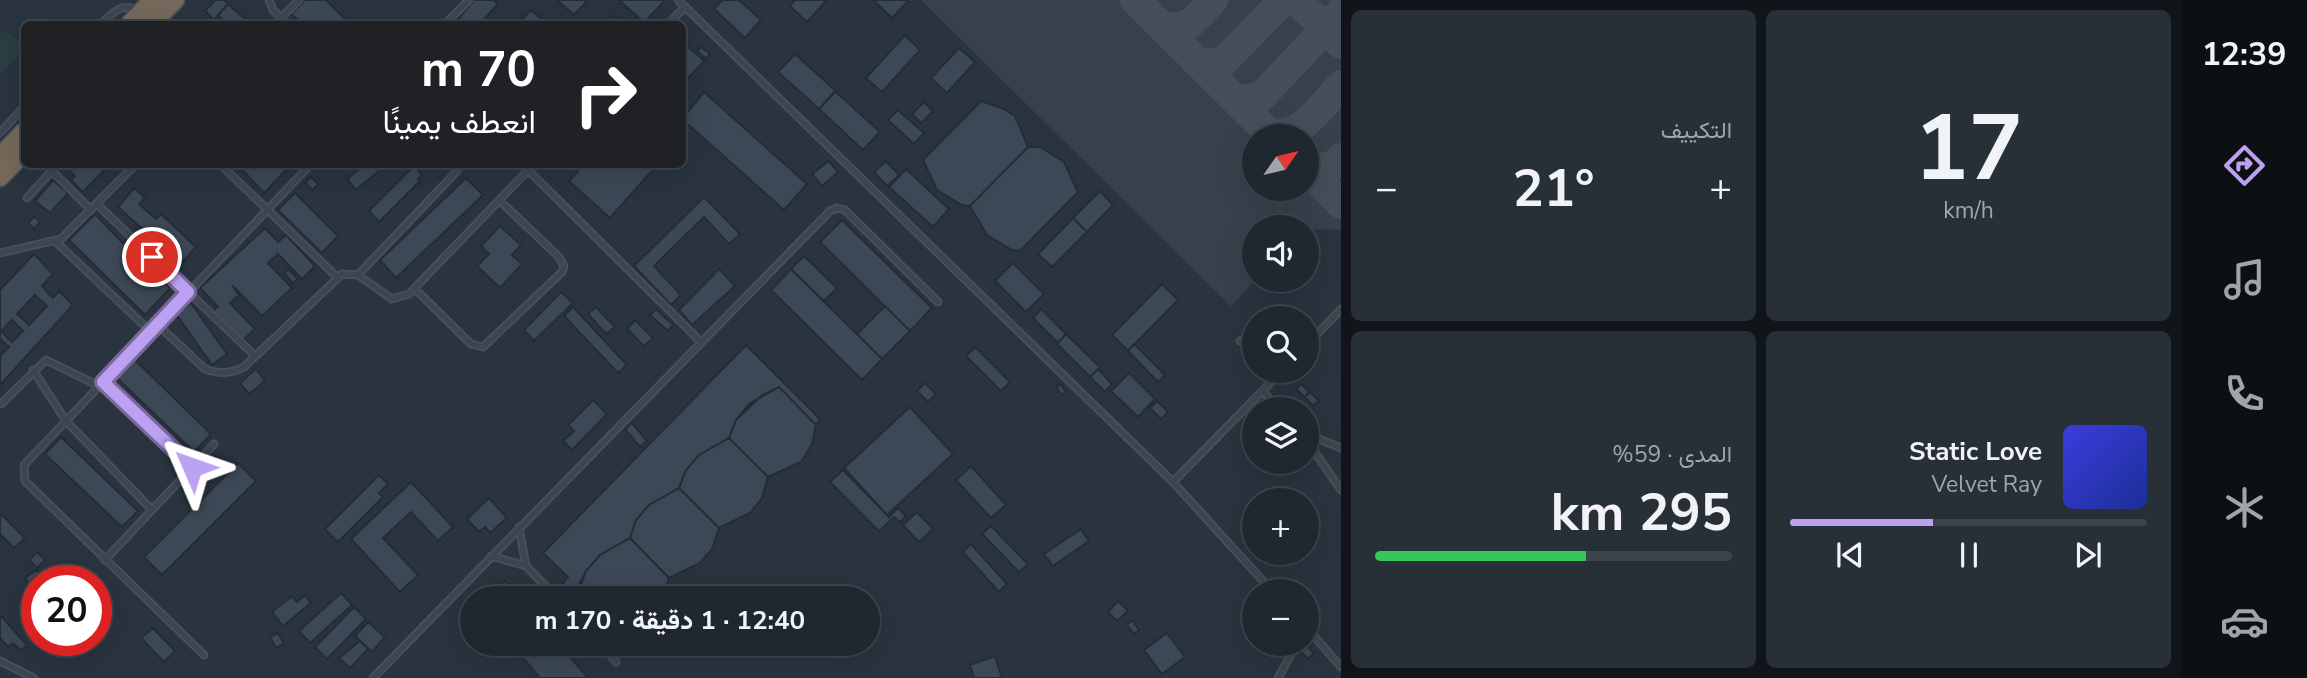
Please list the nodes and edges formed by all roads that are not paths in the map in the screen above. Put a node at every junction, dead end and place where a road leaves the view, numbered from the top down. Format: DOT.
graph roads {
  1 [pos="175,0"];
  2 [pos="268,0"];
  3 [pos="299,0"];
  4 [pos="469,0"];
  5 [pos="678,0"];
  6 [pos="685,7"];
  7 [pos="144,15"];
  8 [pos="281,18"];
  9 [pos="104,21"];
  10 [pos="284,21"];
  11 [pos="448,21"];
  12 [pos="671,21"];
  13 [pos="21,110"];
  14 [pos="0,134"];
  15 [pos="21,135"];
  16 [pos="21,155"];
  17 [pos="0,157"];
  18 [pos="55,168"];
  19 [pos="132,168"];
  20 [pos="224,168"];
  21 [pos="305,168"];
  22 [pos="528,170"];
  23 [pos="52,171"];
  24 [pos="457,171"];
  25 [pos="0,177"];
  26 [pos="27,198"];
  27 [pos="499,200"];
  28 [pos="97,204"];
  29 [pos="91,210"];
  30 [pos="267,210"];
  31 [pos="55,241"];
  32 [pos="0,253"];
  33 [pos="358,275"];
  34 [pos="337,277"];
  35 [pos="415,289"];
  36 [pos="188,292"];
  37 [pos="938,302"];
  38 [pos="1341,309"];
  39 [pos="158,325"];
  40 [pos="151,332"];
  41 [pos="1319,332"];
  42 [pos="700,341"];
  43 [pos="255,356"];
  44 [pos="33,370"];
  45 [pos="1271,383"];
  46 [pos="101,384"];
  47 [pos="1263,391"];
  48 [pos="1268,397"];
  49 [pos="1,404"];
  50 [pos="66,421"];
  51 [pos="1319,438"];
  52 [pos="214,444"];
  53 [pos="1341,448"];
  54 [pos="1319,458"];
  55 [pos="192,467"];
  56 [pos="1173,482"];
  57 [pos="1341,490"];
  58 [pos="152,510"];
  59 [pos="519,527"];
  60 [pos="491,556"];
  61 [pos="105,560"];
  62 [pos="526,566"];
  63 [pos="1261,579"];
  64 [pos="545,586"];
  65 [pos="1319,643"];
  66 [pos="204,655"];
  67 [pos="611,656"];
  68 [pos="1290,656"];
  69 [pos="0,661"];
  70 [pos="617,662"];
  71 [pos="1341,667"];
  72 [pos="34,678"];
  73 [pos="373,678"];
  74 [pos="1278,678"];
  1 -- 7 [label="highway"];
  2 -- 8 [label="lane"];
  3 -- 8 [label="lane"];
  4 -- 11 [label="lane"];
  5 -- 6 [label="lane"];
  6 -- 12 [label="lane"];
  6 -- 56 [label="lane"];
  7 -- 9 [label="lane"];
  8 -- 10 [label="lane"];
  13 -- 14 [label="lane"];
  15 -- 17 [label="highway"];
  16 -- 25 [label="highway"];
  18 -- 23 [label="lane"];
  19 -- 28 [label="lane"];
  20 -- 30 [label="lane"];
  21 -- 30 [label="lane"];
  22 -- 27 [label="lane"];
  22 -- 42 [label="lane"];
  23 -- 26 [label="lane"];
  23 -- 29 [label="lane"];
  24 -- 33 [label="lane"];
  27 -- 35 [label="lane"];
  27 -- 35 [label="lane"];
  28 -- 29 [label="lane"];
  28 -- 36 [label="lane"];
  29 -- 31 [label="lane"];
  30 -- 34 [label="lane"];
  30 -- 36 [label="lane"];
  31 -- 32 [label="lane"];
  31 -- 40 [label="lane"];
  33 -- 34 [label="lane"];
  33 -- 35 [label="lane"];
  34 -- 43 [label="lane"];
  36 -- 39 [label="lane"];
  36 -- 43 [label="lane"];
  37 -- 42 [label="lane"];
  38 -- 41 [label="lane"];
  39 -- 40 [label="lane"];
  39 -- 43 [label="lane"];
  40 -- 46 [label="lane"];
  42 -- 59 [label="lane"];
  44 -- 46 [label="lane"];
  44 -- 49 [label="lane"];
  44 -- 50 [label="lane"];
  45 -- 47 [label="lane"];
  46 -- 50 [label="lane"];
  46 -- 55 [label="lane"];
  47 -- 48 [label="lane"];
  47 -- 56 [label="lane"];
  50 -- 58 [label="lane"];
  50 -- 61 [label="lane"];
  51 -- 53 [label="lane"];
  52 -- 55 [label="lane"];
  54 -- 57 [label="lane"];
  55 -- 58 [label="lane"];
  56 -- 63 [label="lane"];
  58 -- 61 [label="lane"];
  59 -- 60 [label="lane"];
  59 -- 62 [label="lane"];
  60 -- 62 [label="lane"];
  60 -- 73 [label="lane"];
  61 -- 66 [label="lane"];
  62 -- 64 [label="lane"];
  65 -- 71 [label="lane"];
  67 -- 70 [label="lane"];
  68 -- 74 [label="lane"];
  69 -- 72 [label="lane"];
}
